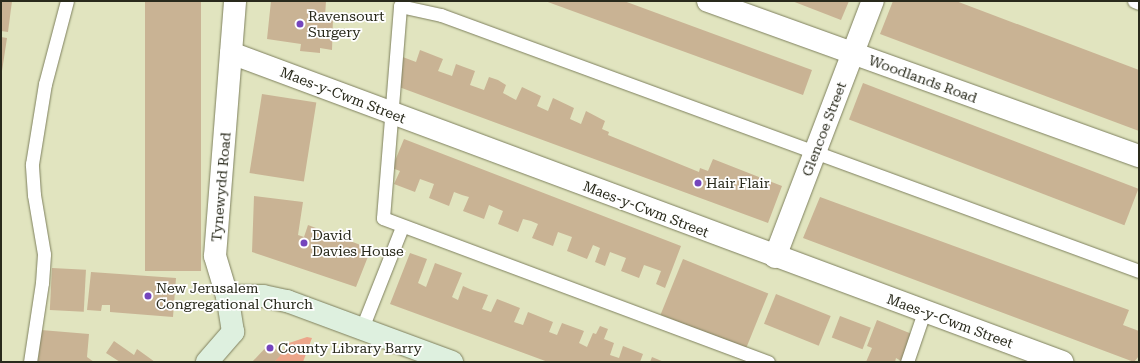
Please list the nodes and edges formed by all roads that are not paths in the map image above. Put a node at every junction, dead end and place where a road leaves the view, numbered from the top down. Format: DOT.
graph roads {
  1 [pos="67,1"];
  2 [pos="236,1"];
  3 [pos="708,1"];
  4 [pos="873,1"];
  5 [pos="1134,1"];
  6 [pos="400,3"];
  7 [pos="1139,3"];
  8 [pos="231,53"];
  9 [pos="852,53"];
  10 [pos="392,113"];
  11 [pos="815,152"];
  12 [pos="1139,156"];
  13 [pos="402,227"];
  14 [pos="775,257"];
  15 [pos="1139,270"];
  16 [pos="227,296"];
  17 [pos="924,312"];
  18 [pos="362,328"];
  19 [pos="30,362"];
  20 [pos="207,362"];
  21 [pos="452,362"];
  22 [pos="768,362"];
  23 [pos="907,362"];
  24 [pos="1062,362"];
  1 -- 19 [label="lane"];
  2 -- 8 [label="street, Tynewydd Road"];
  3 -- 9 [label="street, Woodlands Road"];
  4 -- 9 [label="street, Glencoe Street"];
  5 -- 7 [label="lane"];
  6 -- 10 [label="lane"];
  6 -- 11 [label="lane"];
  8 -- 10 [label="street, Maes-y-Cwm Street"];
  8 -- 16 [label="street, Tynewydd Road"];
  9 -- 11 [label="street, Glencoe Street"];
  9 -- 12 [label="street, Woodlands Road"];
  10 -- 13 [label="lane"];
  10 -- 14 [label="street, Maes-y-Cwm Street"];
  11 -- 14 [label="street, Glencoe Street"];
  11 -- 15 [label="lane"];
  13 -- 18 [label="lane"];
  13 -- 22 [label="lane"];
  14 -- 17 [label="street, Maes-y-Cwm Street"];
  16 -- 18 [label="main road"];
  16 -- 20 [label="main road, Tynewydd Road"];
  17 -- 23 [label="lane"];
  17 -- 24 [label="street, Maes-y-Cwm Street"];
  18 -- 21 [label="main road"];
}
